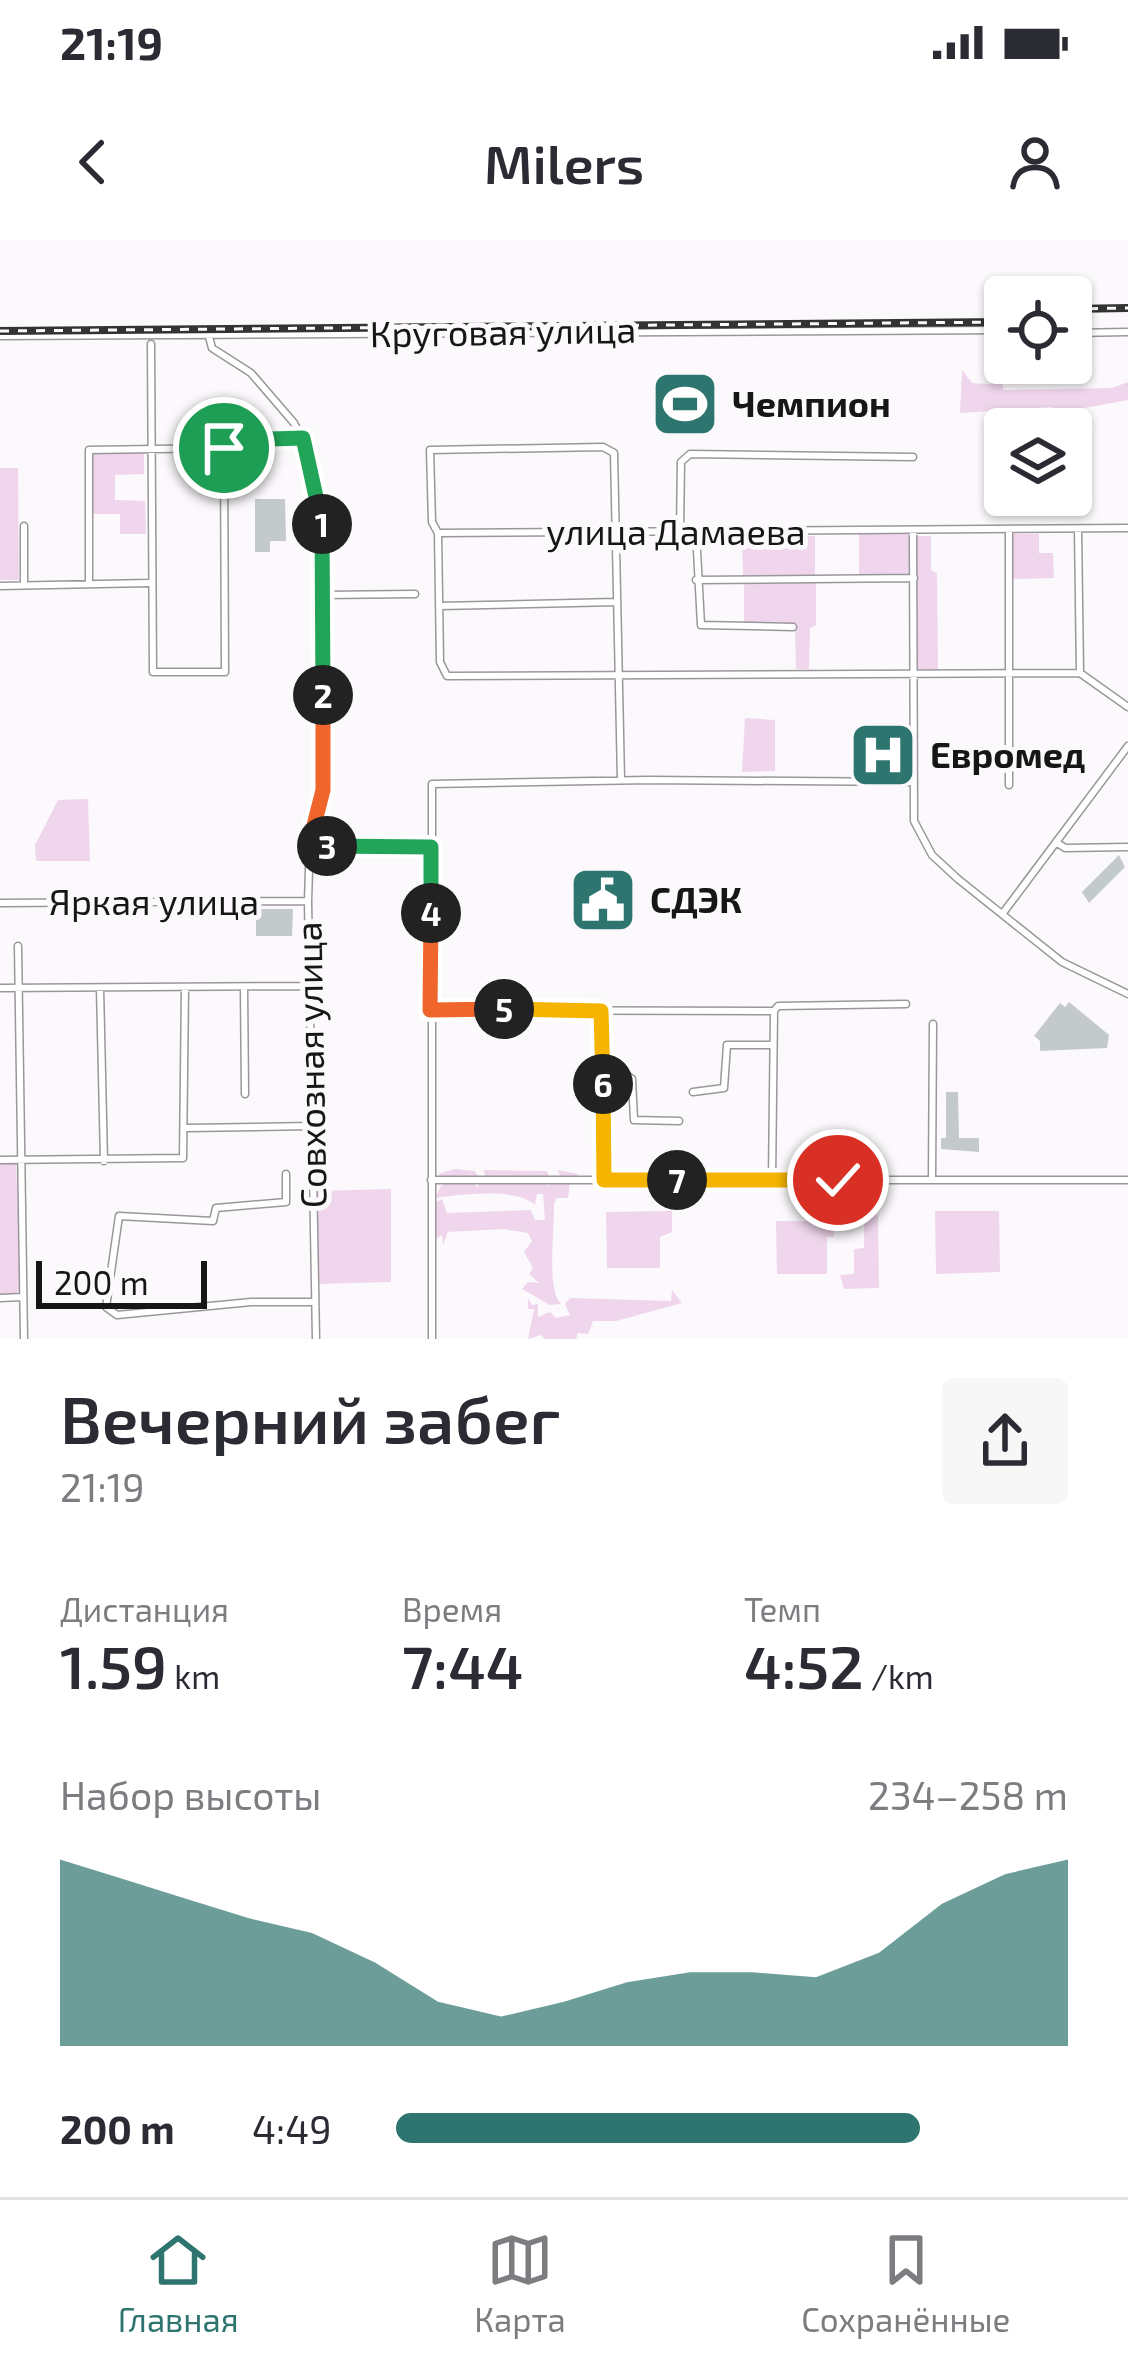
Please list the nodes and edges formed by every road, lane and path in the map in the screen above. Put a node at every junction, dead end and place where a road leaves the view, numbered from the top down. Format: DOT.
graph roads {
  1 [pos="984,330"];
  2 [pos="1128,332"];
  3 [pos="1092,333"];
  4 [pos="208,334"];
  5 [pos="0,336"];
  6 [pos="151,344"];
  7 [pos="303,438"];
  8 [pos="224,448"];
  9 [pos="150,449"];
  10 [pos="914,457"];
  11 [pos="24,526"];
  12 [pos="1128,528"];
  13 [pos="1078,529"];
  14 [pos="1010,530"];
  15 [pos="913,531"];
  16 [pos="614,532"];
  17 [pos="680,532"];
  18 [pos="696,532"];
  19 [pos="438,533"];
  20 [pos="914,578"];
  21 [pos="696,580"];
  22 [pos="149,583"];
  23 [pos="89,584"];
  24 [pos="24,585"];
  25 [pos="0,586"];
  26 [pos="415,594"];
  27 [pos="322,596"];
  28 [pos="616,602"];
  29 [pos="439,606"];
  30 [pos="793,627"];
  31 [pos="1081,673"];
  32 [pos="914,674"];
  33 [pos="1009,675"];
  34 [pos="620,676"];
  35 [pos="1128,707"];
  36 [pos="1128,746"];
  37 [pos="621,780"];
  38 [pos="913,782"];
  39 [pos="1009,785"];
  40 [pos="1056,842"];
  41 [pos="309,845"];
  42 [pos="431,847"];
  43 [pos="1128,847"];
  44 [pos="308,902"];
  45 [pos="0,903"];
  46 [pos="1003,914"];
  47 [pos="18,946"];
  48 [pos="308,986"];
  49 [pos="0,988"];
  50 [pos="20,988"];
  51 [pos="100,988"];
  52 [pos="185,988"];
  53 [pos="244,988"];
  54 [pos="1128,994"];
  55 [pos="906,1004"];
  56 [pos="430,1010"];
  57 [pos="601,1011"];
  58 [pos="774,1011"];
  59 [pos="933,1024"];
  60 [pos="774,1045"];
  61 [pos="602,1074"];
  62 [pos="693,1092"];
  63 [pos="244,1094"];
  64 [pos="679,1121"];
  65 [pos="311,1126"];
  66 [pos="186,1128"];
  67 [pos="0,1160"];
  68 [pos="22,1160"];
  69 [pos="104,1161"];
  70 [pos="922,1169"];
  71 [pos="933,1169"];
  72 [pos="286,1174"];
  73 [pos="430,1180"];
  74 [pos="604,1180"];
  75 [pos="772,1180"];
  76 [pos="932,1180"];
  77 [pos="1128,1180"];
  78 [pos="23,1297"];
  79 [pos="0,1298"];
  80 [pos="315,1302"];
  81 [pos="24,1339"];
  82 [pos="316,1339"];
  83 [pos="432,1339"];
  1 -- 4 [label="street, Круговая улица"];
  2 -- 3 [label="street"];
  4 -- 5 [label="street, Круговая улица"];
  4 -- 7 [label="street, Совхозная улица"];
  6 -- 9 [label="street"];
  7 -- 8 [label="street"];
  7 -- 27 [label="street, Совхозная улица"];
  8 -- 9 [label="street"];
  8 -- 22 [label="street"];
  9 -- 22 [label="street"];
  9 -- 23 [label="street"];
  10 -- 17 [label="street"];
  11 -- 24 [label="street"];
  12 -- 13 [label="street, улица Дамаева"];
  13 -- 14 [label="street, улица Дамаева"];
  13 -- 31 [label="street"];
  14 -- 15 [label="street, улица Дамаева"];
  14 -- 33 [label="street"];
  15 -- 18 [label="street, улица Дамаева"];
  15 -- 20 [label="street"];
  16 -- 17 [label="street, улица Дамаева"];
  16 -- 19 [label="street, улица Дамаева"];
  16 -- 19 [label="street"];
  16 -- 28 [label="street"];
  17 -- 18 [label="street, улица Дамаева"];
  18 -- 21 [label="street"];
  19 -- 29 [label="street"];
  20 -- 21 [label="street"];
  20 -- 32 [label="street"];
  21 -- 30 [label="street"];
  22 -- 23 [label="street"];
  23 -- 24 [label="street"];
  24 -- 25 [label="street"];
  26 -- 27 [label="street"];
  27 -- 41 [label="street, Совхозная улица"];
  28 -- 29 [label="street"];
  28 -- 34 [label="street"];
  29 -- 34 [label="street"];
  31 -- 33 [label="street"];
  31 -- 35 [label="street"];
  32 -- 33 [label="street"];
  32 -- 34 [label="street"];
  32 -- 38 [label="street"];
  33 -- 39 [label="street"];
  34 -- 37 [label="street"];
  36 -- 40 [label="street"];
  37 -- 38 [label="street"];
  37 -- 42 [label="street"];
  38 -- 46 [label="street"];
  40 -- 43 [label="street"];
  40 -- 46 [label="street"];
  41 -- 42 [label="street"];
  41 -- 44 [label="street, Совхозная улица"];
  42 -- 56 [label="street"];
  44 -- 45 [label="street, Яркая улица"];
  44 -- 48 [label="street, Совхозная улица"];
  46 -- 54 [label="street"];
  47 -- 50 [label="street"];
  48 -- 53 [label="street"];
  48 -- 65 [label="street, Совхозная улица"];
  49 -- 50 [label="street"];
  50 -- 51 [label="street"];
  50 -- 68 [label="street"];
  51 -- 52 [label="street"];
  51 -- 69 [label="street"];
  52 -- 53 [label="street"];
  52 -- 66 [label="street"];
  53 -- 63 [label="street"];
  55 -- 58 [label="street"];
  56 -- 57 [label="street"];
  56 -- 73 [label="street"];
  57 -- 58 [label="street"];
  57 -- 61 [label="street"];
  58 -- 60 [label="street"];
  59 -- 71 [label="street"];
  60 -- 62 [label="street"];
  60 -- 75 [label="street"];
  61 -- 64 [label="street"];
  61 -- 74 [label="street"];
  65 -- 66 [label="street"];
  65 -- 80 [label="street, Совхозная улица"];
  66 -- 69 [label="street"];
  67 -- 68 [label="street"];
  68 -- 69 [label="street"];
  68 -- 78 [label="street"];
  70 -- 71 [label="street"];
  71 -- 76 [label="street"];
  72 -- 80 [label="street"];
  73 -- 74 [label="street"];
  73 -- 83 [label="street"];
  74 -- 75 [label="street"];
  75 -- 76 [label="street"];
  76 -- 77 [label="street"];
  78 -- 79 [label="street"];
  78 -- 81 [label="street"];
  80 -- 82 [label="street, Совхозная улица"];
}
